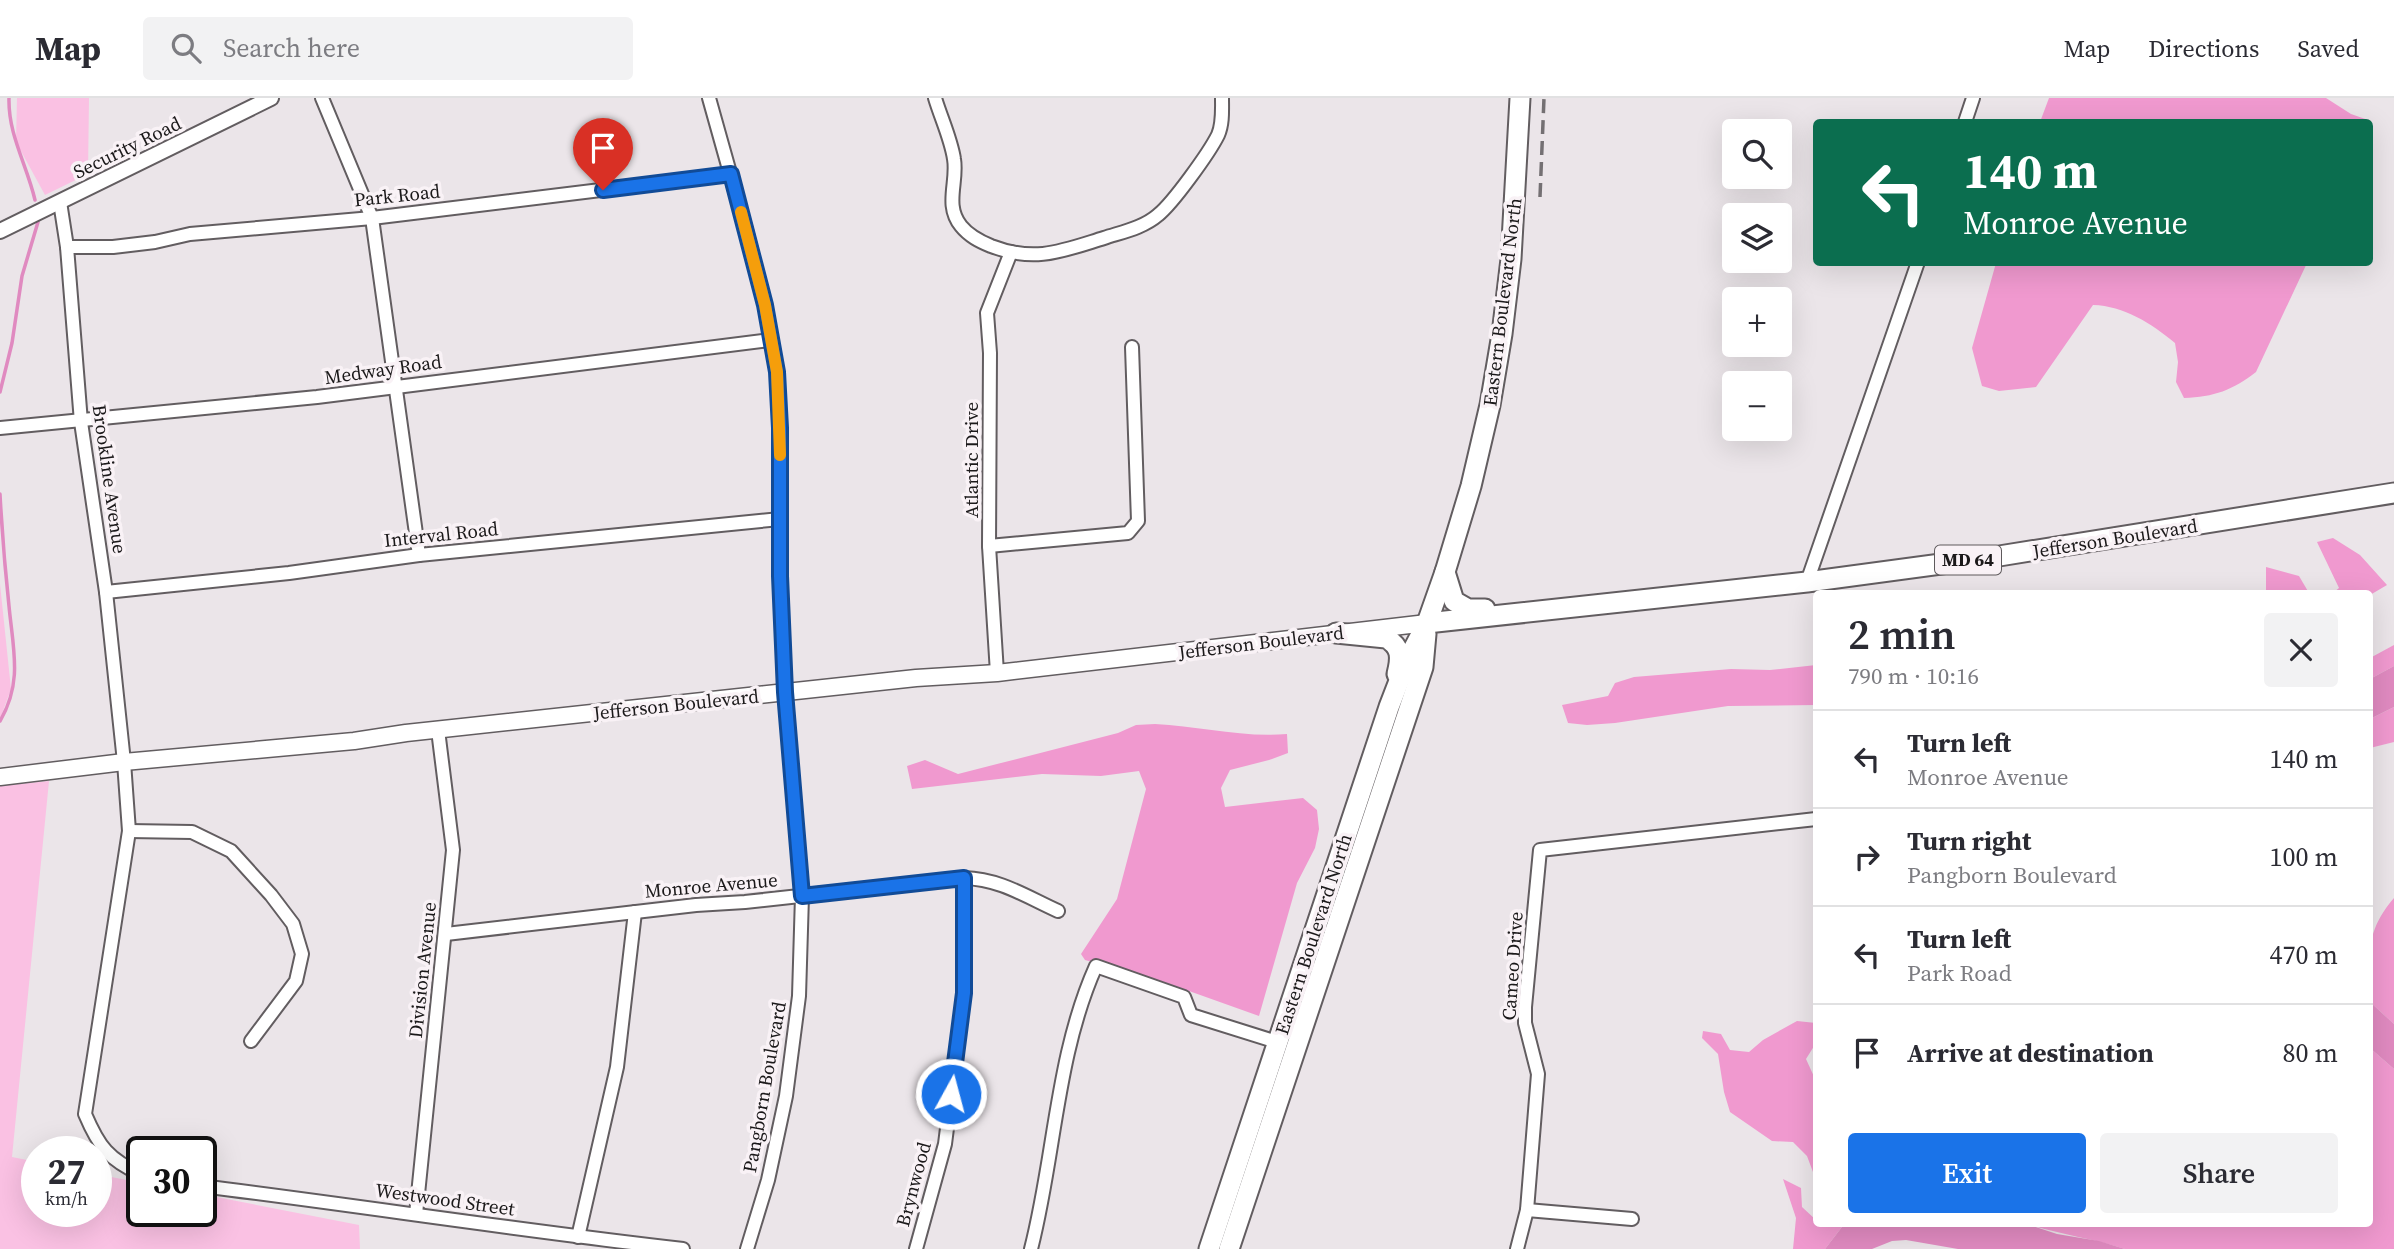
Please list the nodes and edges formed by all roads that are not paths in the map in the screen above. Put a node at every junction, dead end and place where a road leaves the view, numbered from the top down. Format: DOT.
graph roads {
  1 [pos="271,98"];
  2 [pos="322,98"];
  3 [pos="709,98"];
  4 [pos="935,98"];
  5 [pos="1222,98"];
  6 [pos="1520,98"];
  7 [pos="1973,98"];
  8 [pos="1966,119"];
  9 [pos="731,174"];
  10 [pos="60,202"];
  11 [pos="372,218"];
  12 [pos="0,230"];
  13 [pos="67,247"];
  14 [pos="1011,252"];
  15 [pos="1917,266"];
  16 [pos="770,340"];
  17 [pos="1132,348"];
  18 [pos="396,386"];
  19 [pos="81,422"];
  20 [pos="0,428"];
  21 [pos="2394,493"];
  22 [pos="780,519"];
  23 [pos="989,546"];
  24 [pos="419,555"];
  25 [pos="1444,572"];
  26 [pos="1807,582"];
  27 [pos="106,592"];
  28 [pos="1539,610"];
  29 [pos="1427,622"];
  30 [pos="1336,633"];
  31 [pos="997,673"];
  32 [pos="785,692"];
  33 [pos="1389,706"];
  34 [pos="438,730"];
  35 [pos="124,762"];
  36 [pos="0,777"];
  37 [pos="1813,819"];
  38 [pos="129,831"];
  39 [pos="964,878"];
  40 [pos="802,896"];
  41 [pos="1058,911"];
  42 [pos="635,912"];
  43 [pos="446,934"];
  44 [pos="251,1041"];
  45 [pos="1277,1042"];
  46 [pos="1250,1126"];
  47 [pos="1263,1148"];
  48 [pos="126,1166"];
  49 [pos="217,1188"];
  50 [pos="1527,1210"];
  51 [pos="416,1214"];
  52 [pos="1632,1219"];
  53 [pos="578,1237"];
  54 [pos="683,1249"];
  55 [pos="747,1249"];
  56 [pos="916,1249"];
  57 [pos="1031,1249"];
  58 [pos="1209,1249"];
  59 [pos="1227,1249"];
  60 [pos="1517,1249"];
  1 -- 10 [label="street, Security Road"];
  2 -- 11 [label="street"];
  3 -- 9 [label="street, Pangborn Boulevard"];
  4 -- 14 [label="street"];
  5 -- 14 [label="street"];
  6 -- 25 [label="main road, Eastern Boulevard North"];
  7 -- 8 [label="street"];
  9 -- 11 [label="street, Park Road"];
  9 -- 16 [label="street, Pangborn Boulevard"];
  10 -- 12 [label="street, Security Road"];
  10 -- 13 [label="street, Brookline Avenue"];
  11 -- 13 [label="street, Park Road"];
  11 -- 18 [label="street"];
  13 -- 19 [label="street, Brookline Avenue"];
  14 -- 23 [label="street, Atlantic Drive"];
  15 -- 26 [label="street"];
  16 -- 18 [label="street, Medway Road"];
  16 -- 22 [label="street, Pangborn Boulevard"];
  17 -- 23 [label="street"];
  18 -- 19 [label="street, Medway Road"];
  18 -- 24 [label="street"];
  19 -- 20 [label="street, Medway Road"];
  19 -- 27 [label="street, Brookline Avenue"];
  21 -- 26 [label="main road, Jefferson Boulevard / MD 64"];
  22 -- 24 [label="street, Interval Road"];
  22 -- 32 [label="street, Pangborn Boulevard"];
  23 -- 31 [label="street, Atlantic Drive"];
  24 -- 27 [label="street, Interval Road"];
  25 -- 28 [label="main road"];
  25 -- 29 [label="main road, Eastern Boulevard North"];
  26 -- 28 [label="main road, Jefferson Boulevard / MD 64"];
  27 -- 35 [label="street, Brookline Avenue"];
  28 -- 29 [label="main road, Jefferson Boulevard / MD 64"];
  29 -- 30 [label="main road, Jefferson Boulevard / MD 64"];
  29 -- 33 [label="main road, Eastern Boulevard North"];
  29 -- 47 [label="main road, Eastern Boulevard North"];
  30 -- 31 [label="main road, Jefferson Boulevard / MD 64"];
  30 -- 33 [label="main road"];
  31 -- 32 [label="main road, Jefferson Boulevard / MD 64"];
  32 -- 34 [label="main road, Jefferson Boulevard / MD 64"];
  32 -- 40 [label="street, Pangborn Boulevard"];
  33 -- 45 [label="main road, Eastern Boulevard North"];
  34 -- 35 [label="main road, Jefferson Boulevard / MD 64"];
  34 -- 43 [label="street, Division Avenue"];
  35 -- 36 [label="main road, MD 64"];
  35 -- 38 [label="street"];
  37 -- 50 [label="street, Cameo Drive"];
  38 -- 44 [label="street"];
  38 -- 48 [label="street"];
  39 -- 40 [label="street, Monroe Avenue"];
  39 -- 41 [label="street, Monroe Avenue"];
  39 -- 56 [label="street, Brynwood"];
  40 -- 42 [label="street, Monroe Avenue"];
  40 -- 55 [label="street, Pangborn Boulevard"];
  42 -- 43 [label="street, Monroe Avenue"];
  42 -- 53 [label="street"];
  43 -- 51 [label="street, Division Avenue"];
  45 -- 46 [label="main road, Eastern Boulevard North"];
  45 -- 47 [label="main road"];
  45 -- 57 [label="street"];
  46 -- 58 [label="main road, Eastern Boulevard North"];
  46 -- 59 [label="main road"];
  47 -- 59 [label="main road, Eastern Boulevard North"];
  49 -- 51 [label="street, Westwood Street"];
  50 -- 52 [label="street"];
  50 -- 60 [label="street, Cameo Drive"];
  51 -- 53 [label="street, Westwood Street"];
  53 -- 54 [label="street, Westwood Street"];
}
